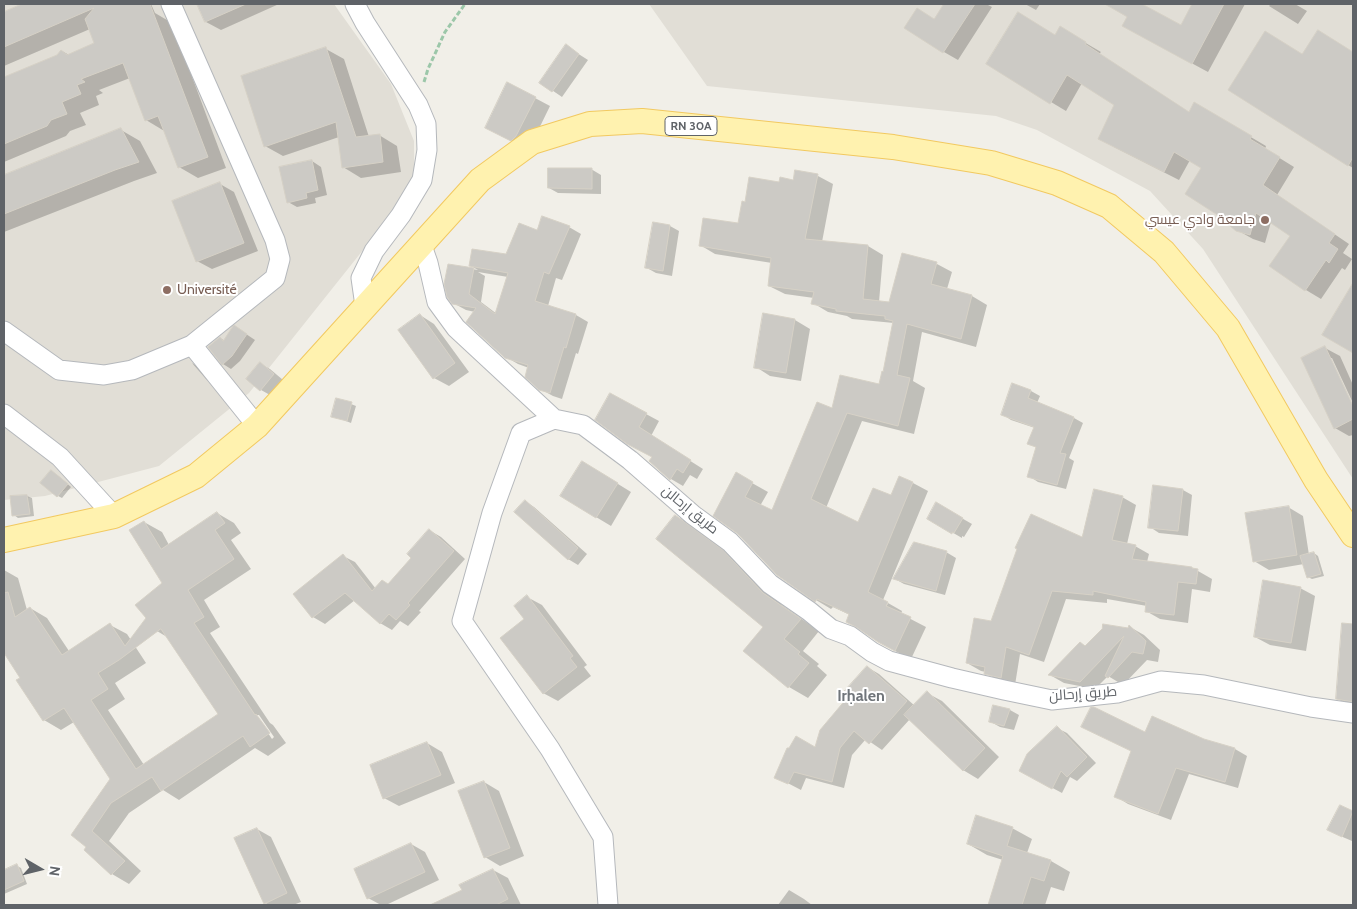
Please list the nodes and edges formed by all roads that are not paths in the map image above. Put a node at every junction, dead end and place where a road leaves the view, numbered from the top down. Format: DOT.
graph roads {
  1 [pos="171,4"];
  2 [pos="355,4"];
  3 [pos="421,243"];
  4 [pos="365,306"];
  5 [pos="4,331"];
  6 [pos="192,345"];
  7 [pos="4,414"];
  8 [pos="554,419"];
  9 [pos="257,426"];
  10 [pos="114,516"];
  11 [pos="1353,535"];
  12 [pos="4,540"];
  13 [pos="1353,713"];
  14 [pos="608,905"];
  1 -- 6 [label="street"];
  2 -- 4 [label="street"];
  3 -- 4 [label="main road, RN 30A"];
  3 -- 8 [label="street"];
  3 -- 11 [label="main road, RN 30A"];
  4 -- 9 [label="main road, RN 30A"];
  5 -- 6 [label="street"];
  6 -- 9 [label="street"];
  7 -- 10 [label="street"];
  8 -- 13 [label="street, طريق إرحالن"];
  8 -- 14 [label="street"];
  9 -- 10 [label="main road, RN 30A"];
  10 -- 12 [label="main road, RN 30A"];
}
